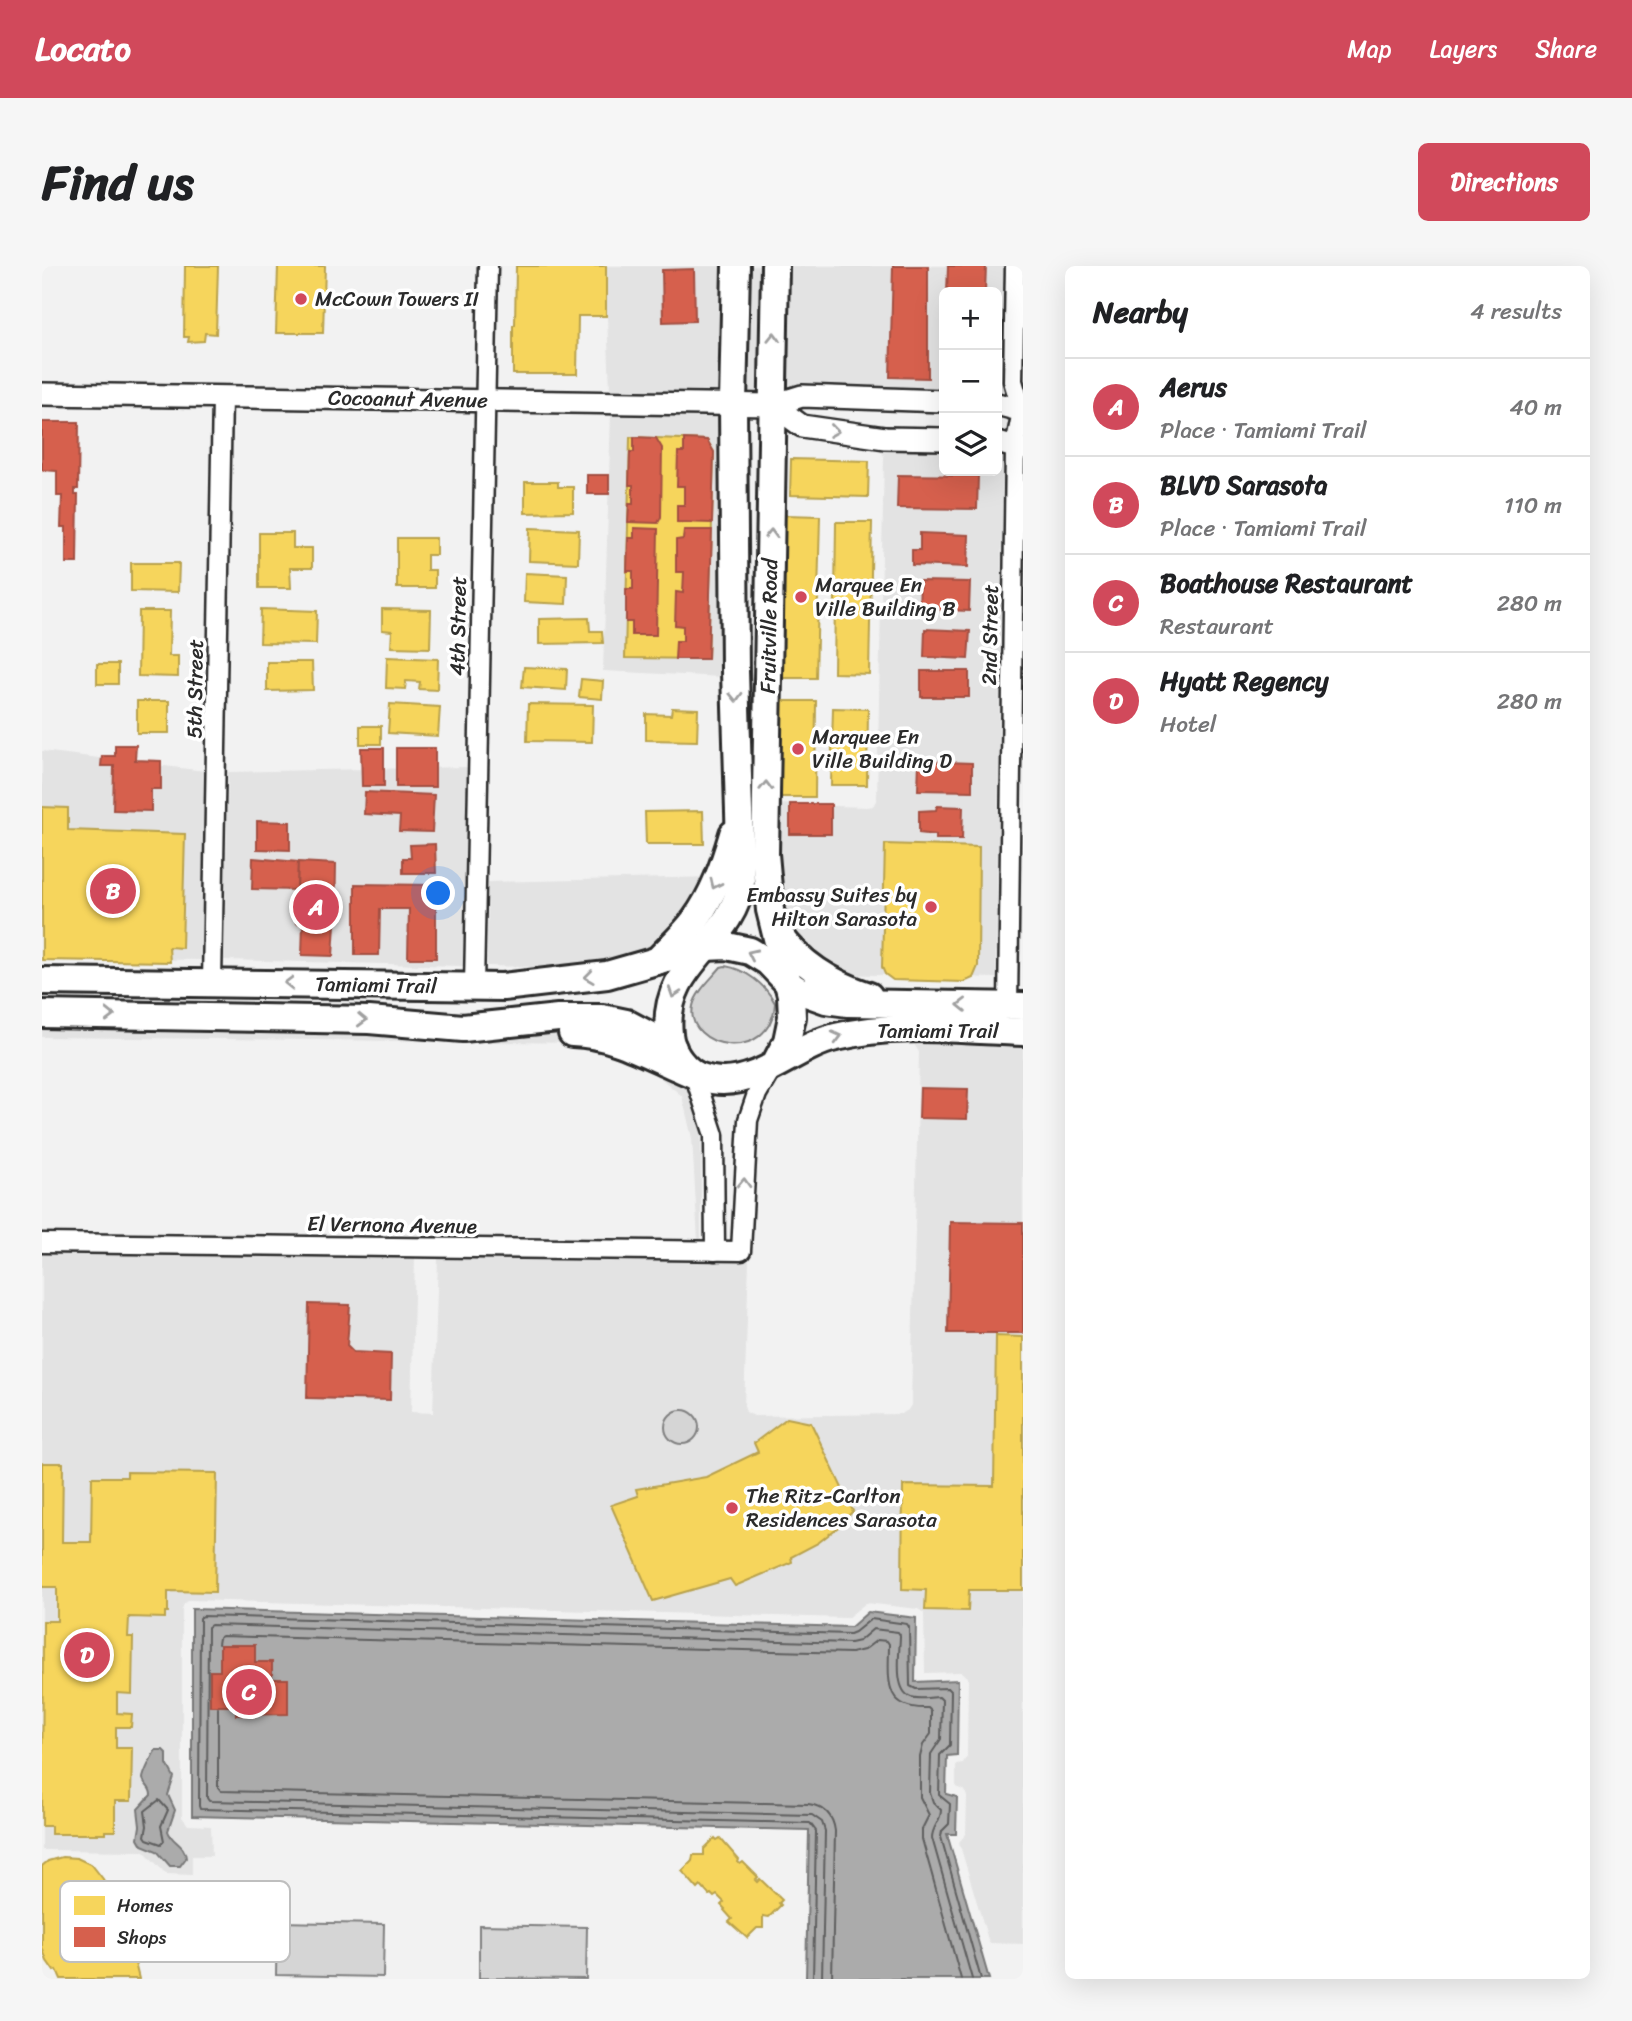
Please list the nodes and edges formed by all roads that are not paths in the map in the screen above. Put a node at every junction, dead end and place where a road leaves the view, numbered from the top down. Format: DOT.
graph roads {
  1 [pos="488,266"];
  2 [pos="736,266"];
  3 [pos="775,266"];
  4 [pos="1015,266"];
  5 [pos="42,394"];
  6 [pos="222,396"];
  7 [pos="485,400"];
  8 [pos="939,401"];
  9 [pos="733,403"];
  10 [pos="773,405"];
  11 [pos="1002,405"];
  12 [pos="1023,410"];
  13 [pos="939,439"];
  14 [pos="1012,446"];
  15 [pos="739,796"];
  16 [pos="773,923"];
  17 [pos="705,947"];
  18 [pos="656,962"];
  19 [pos="42,981"];
  20 [pos="212,982"];
  21 [pos="789,984"];
  22 [pos="474,987"];
  23 [pos="902,1004"];
  24 [pos="1016,1006"];
  25 [pos="42,1014"];
  26 [pos="463,1028"];
  27 [pos="1023,1032"];
  28 [pos="673,1048"];
  29 [pos="775,1064"];
  30 [pos="694,1074"];
  31 [pos="42,1243"];
  32 [pos="715,1251"];
  1 -- 7 [label="street, 4th Street"];
  2 -- 9 [label="main road, Fruitville Road"];
  10 -- 3 [label="main road, Fruitville Road, one-way"];
  4 -- 12 [label="street, 2nd Street"];
  5 -- 6 [label="street, Cocoanut Avenue"];
  6 -- 7 [label="street, Cocoanut Avenue"];
  6 -- 20 [label="street, 5th Street"];
  7 -- 9 [label="street, Cocoanut Avenue"];
  7 -- 22 [label="street, 4th Street"];
  8 -- 10 [label="street, Cocoanut Avenue"];
  9 -- 10 [label="street, Cocoanut Avenue"];
  9 -- 15 [label="main road, Fruitville Road, one-way"];
  10 -- 13 [label="street, one-way"];
  16 -- 10 [label="main road, Fruitville Road, one-way"];
  11 -- 12 [label="street"];
  12 -- 14 [label="street, 2nd Street"];
  14 -- 24 [label="street, 2nd Street"];
  15 -- 17 [label="main road, Fruitville Road"];
  15 -- 18 [label="main road, one-way"];
  16 -- 21 [label="main road, Fruitville Road"];
  16 -- 23 [label="main road"];
  17 -- 18 [label="main road, Tamiami Trail"];
  21 -- 17 [label="main road, one-way"];
  17 -- 28 [label="main road, one-way"];
  18 -- 22 [label="main road, Tamiami Trail, one-way"];
  19 -- 20 [label="main road, Tamiami Trail"];
  22 -- 20 [label="main road, Tamiami Trail, one-way"];
  21 -- 23 [label="main road, Tamiami Trail"];
  21 -- 29 [label="main road"];
  24 -- 23 [label="main road, Tamiami Trail, one-way"];
  25 -- 26 [label="main road, Tamiami Trail, one-way"];
  26 -- 28 [label="main road, Tamiami Trail"];
  26 -- 30 [label="main road"];
  29 -- 27 [label="main road, Tamiami Trail, one-way"];
  28 -- 30 [label="main road"];
  29 -- 30 [label="main road"];
  32 -- 29 [label="street, El Vernona Avenue, one-way"];
  30 -- 32 [label="street"];
  31 -- 32 [label="street, El Vernona Avenue"];
}
